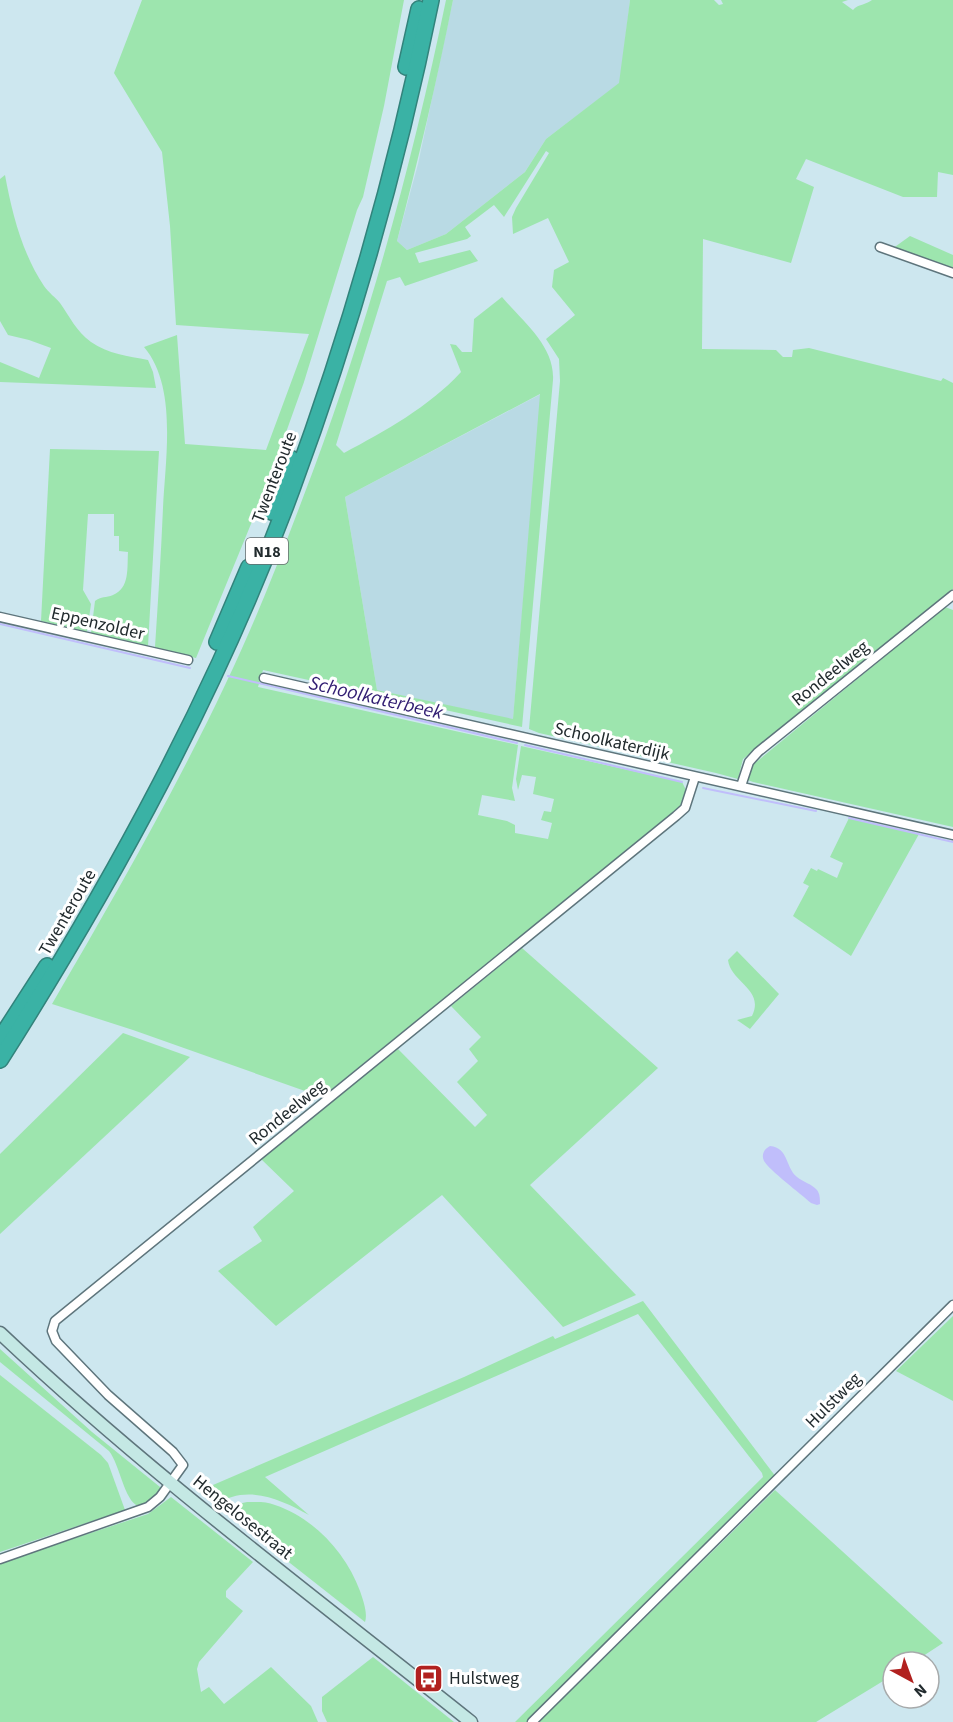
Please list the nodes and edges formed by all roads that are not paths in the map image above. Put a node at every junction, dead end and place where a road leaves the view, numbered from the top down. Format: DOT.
graph roads {
  1 [pos="421,0"];
  2 [pos="431,0"];
  3 [pos="880,247"];
  4 [pos="953,273"];
  5 [pos="953,595"];
  6 [pos="0,617"];
  7 [pos="189,660"];
  8 [pos="264,678"];
  9 [pos="695,777"];
  10 [pos="741,786"];
  11 [pos="953,835"];
  12 [pos="0,1039"];
  13 [pos="0,1060"];
  14 [pos="953,1305"];
  15 [pos="0,1333"];
  16 [pos="171,1483"];
  17 [pos="0,1559"];
  18 [pos="471,1722"];
  19 [pos="532,1722"];
  1 -- 12 [label="highway, Twenteroute / N18"];
  2 -- 13 [label="highway, Twenteroute / N18"];
  3 -- 4 [label="street"];
  5 -- 10 [label="street, Rondeelweg"];
  6 -- 7 [label="street, Eppenzolder"];
  8 -- 9 [label="street, Schoolkaterdijk"];
  9 -- 10 [label="street, Schoolkaterdijk"];
  9 -- 16 [label="street, Rondeelweg"];
  10 -- 11 [label="street, Schoolkaterdijk"];
  14 -- 19 [label="street, Hulstweg"];
  15 -- 16 [label="main road, Hengelosestraat"];
  16 -- 17 [label="street"];
  16 -- 18 [label="main road, Hengelosestraat"];
}
